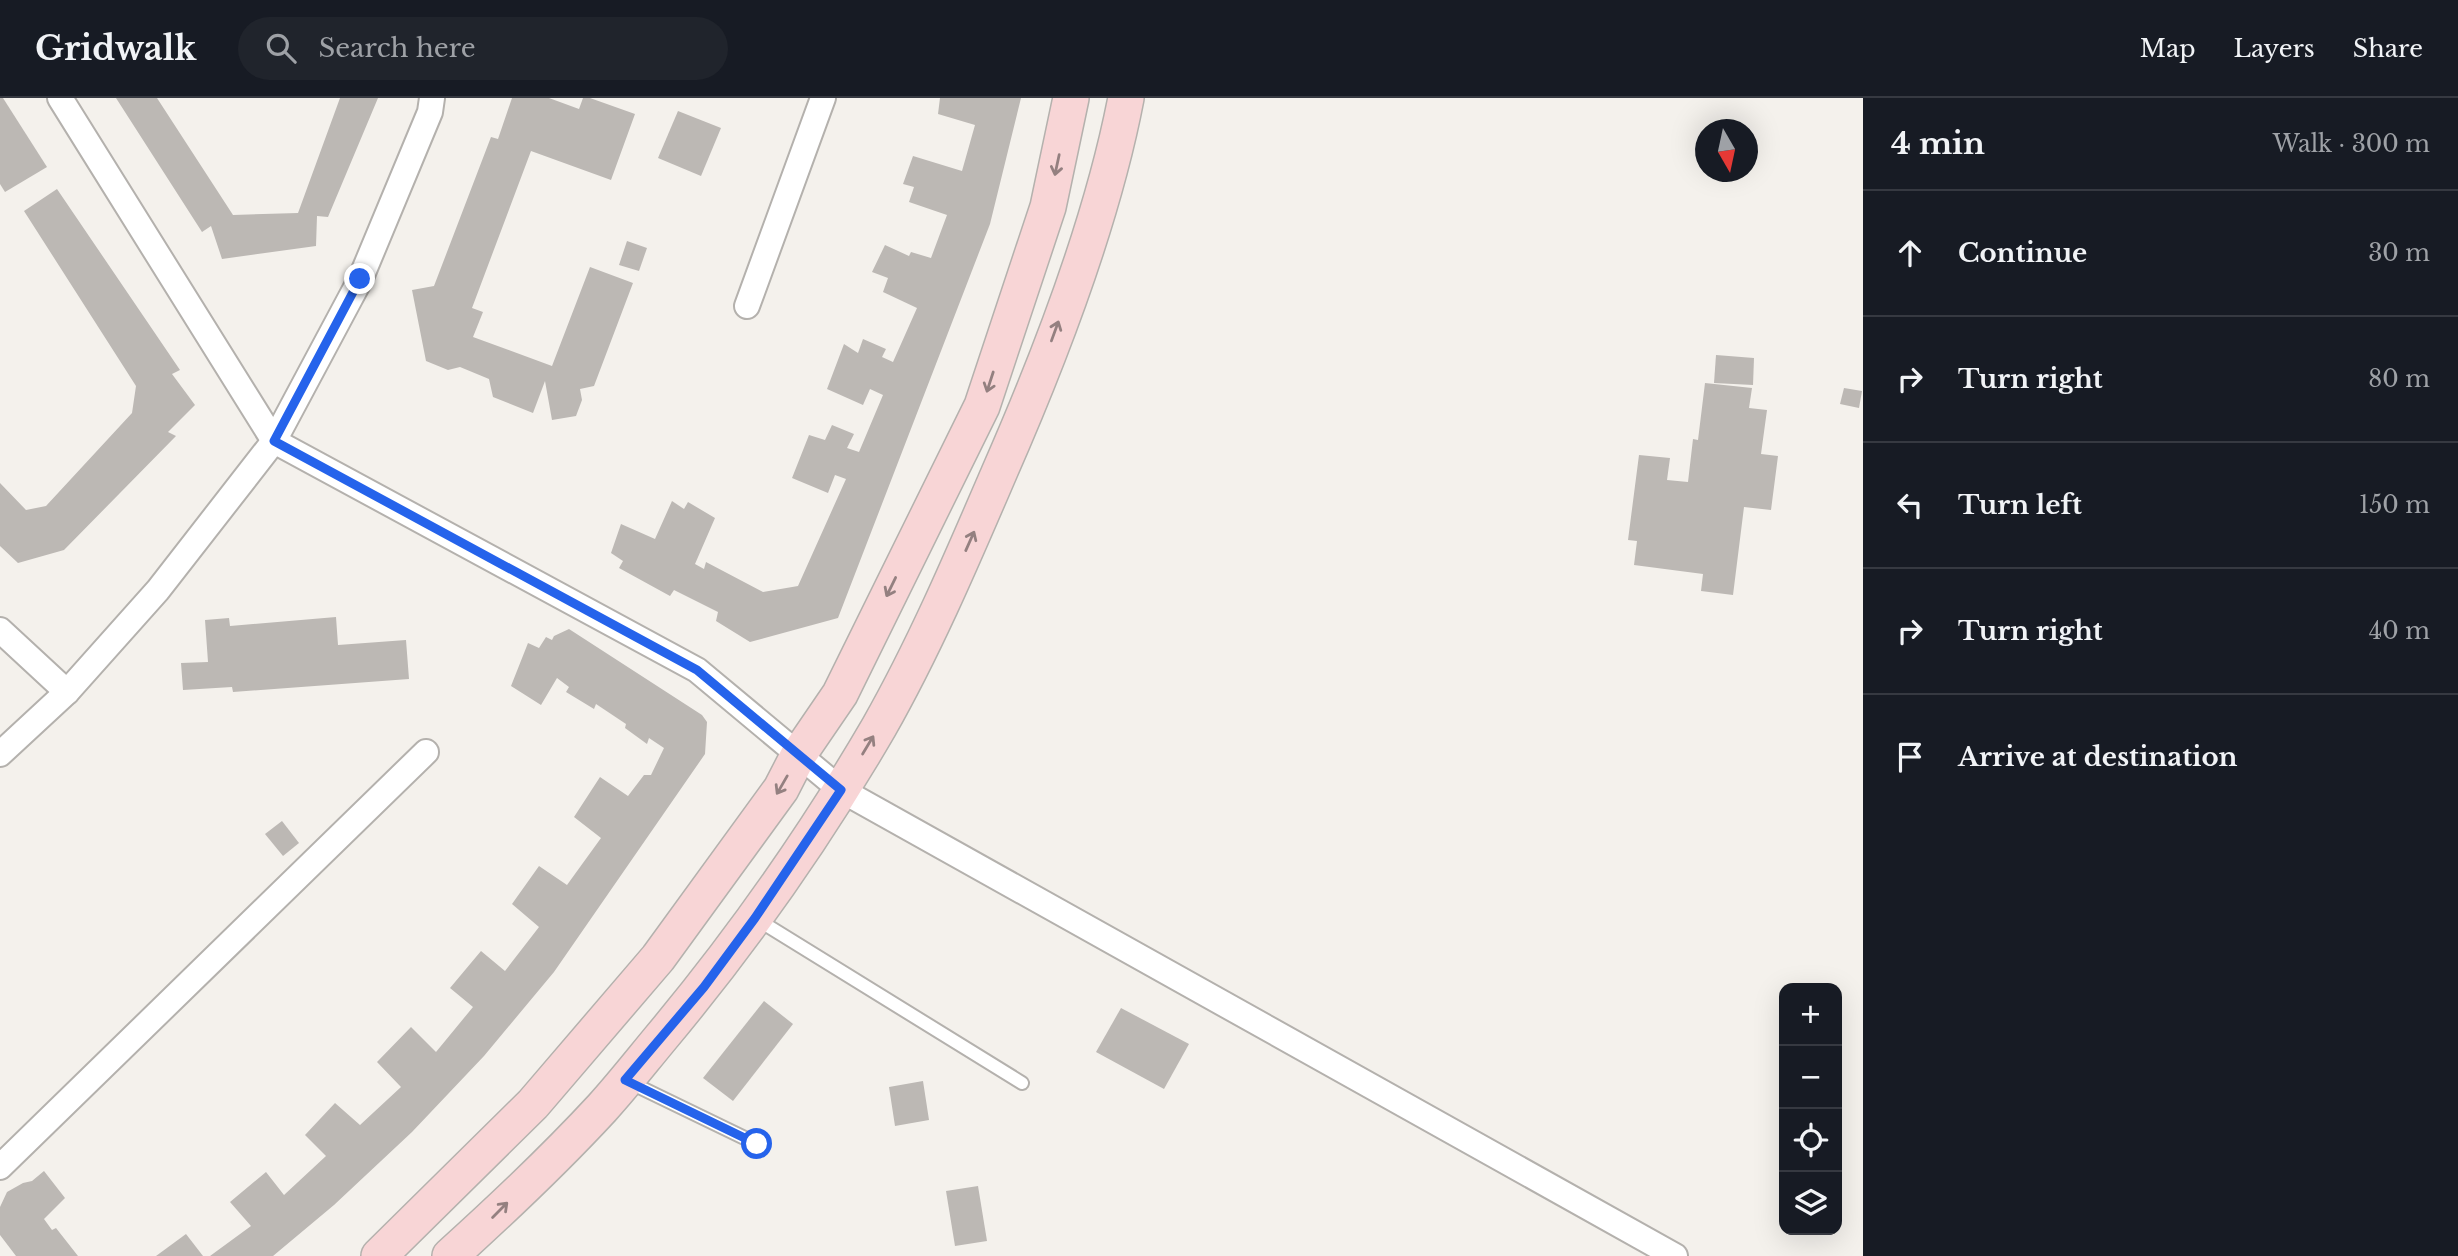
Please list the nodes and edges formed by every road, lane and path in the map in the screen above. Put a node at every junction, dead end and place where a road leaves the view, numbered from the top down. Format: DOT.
graph roads {
  1 [pos="60,98"];
  2 [pos="432,98"];
  3 [pos="823,98"];
  4 [pos="1071,98"];
  5 [pos="1126,98"];
  6 [pos="747,306"];
  7 [pos="274,441"];
  8 [pos="0,630"];
  9 [pos="67,692"];
  10 [pos="426,752"];
  11 [pos="0,754"];
  12 [pos="799,754"];
  13 [pos="841,790"];
  14 [pos="755,918"];
  15 [pos="625,1080"];
  16 [pos="1022,1083"];
  17 [pos="757,1144"];
  18 [pos="0,1167"];
  19 [pos="379,1256"];
  20 [pos="450,1256"];
  21 [pos="1675,1256"];
  1 -- 7 [label="street"];
  2 -- 7 [label="street"];
  3 -- 6 [label="street"];
  4 -- 12 [label="main road, one-way"];
  13 -- 5 [label="main road, one-way"];
  7 -- 9 [label="street"];
  7 -- 12 [label="street"];
  8 -- 9 [label="street"];
  9 -- 11 [label="street"];
  10 -- 18 [label="street"];
  12 -- 13 [label="street"];
  12 -- 19 [label="main road, one-way"];
  13 -- 14 [label="main road"];
  13 -- 21 [label="street"];
  14 -- 15 [label="main road"];
  14 -- 16 [label="lane"];
  15 -- 17 [label="lane"];
  20 -- 15 [label="main road, one-way"];
}
